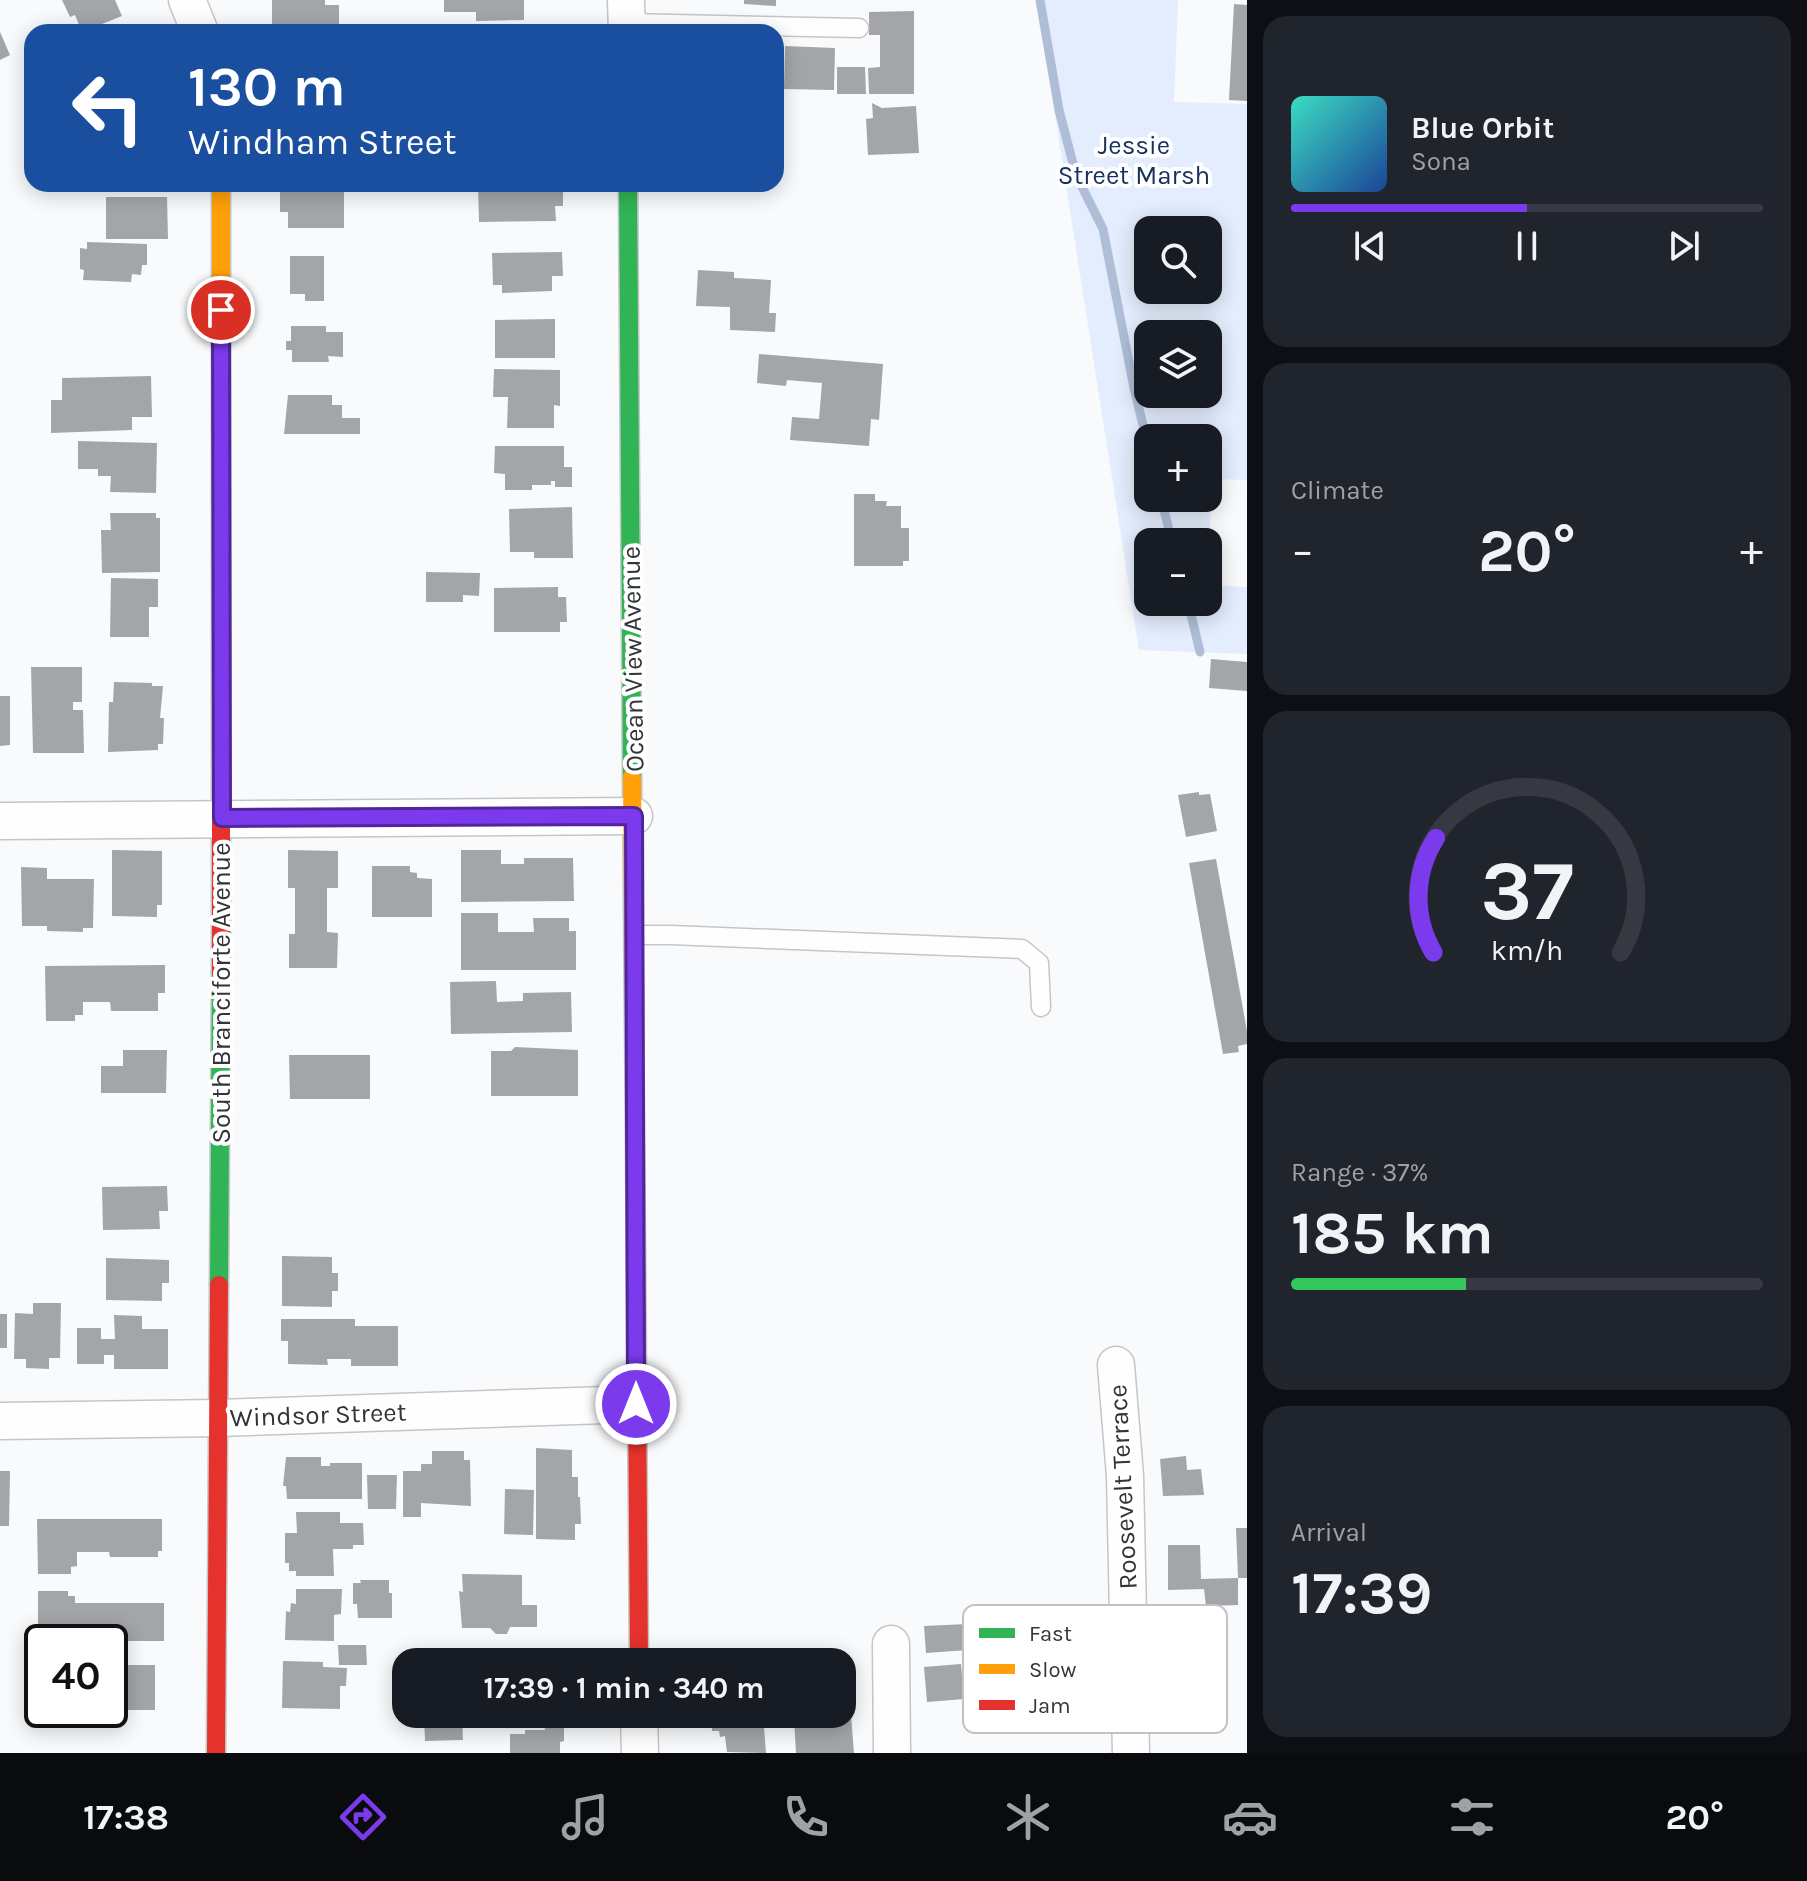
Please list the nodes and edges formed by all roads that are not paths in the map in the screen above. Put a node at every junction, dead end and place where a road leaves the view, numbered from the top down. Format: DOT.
graph roads {
  1 [pos="187,0"];
  2 [pos="627,18"];
  3 [pos="197,24"];
  4 [pos="766,24"];
  5 [pos="784,25"];
  6 [pos="859,28"];
  7 [pos="221,192"];
  8 [pos="628,192"];
  9 [pos="634,816"];
  10 [pos="222,818"];
  11 [pos="0,821"];
  12 [pos="635,935"];
  13 [pos="1041,1007"];
  14 [pos="1116,1365"];
  15 [pos="636,1404"];
  16 [pos="219,1418"];
  17 [pos="0,1421"];
  18 [pos="1128,1605"];
  19 [pos="891,1644"];
  20 [pos="639,1648"];
  21 [pos="639,1728"];
  22 [pos="1131,1733"];
  23 [pos="216,1753"];
  24 [pos="640,1753"];
  25 [pos="892,1753"];
  26 [pos="1131,1753"];
  1 -- 3 [label="street"];
  2 -- 4 [label="lane"];
  5 -- 6 [label="lane"];
  7 -- 10 [label="street, South Branciforte Avenue"];
  8 -- 9 [label="street, Ocean View Avenue"];
  9 -- 10 [label="street"];
  9 -- 12 [label="street, Ocean View Avenue"];
  10 -- 11 [label="street"];
  10 -- 16 [label="street, South Branciforte Avenue"];
  12 -- 13 [label="lane"];
  12 -- 15 [label="street, Ocean View Avenue"];
  14 -- 18 [label="street, Roosevelt Terrace"];
  15 -- 16 [label="street, Windsor Street"];
  15 -- 20 [label="street, Ocean View Avenue"];
  16 -- 17 [label="street, Windsor Street"];
  16 -- 23 [label="street, South Branciforte Avenue"];
  19 -- 25 [label="street"];
  21 -- 24 [label="street"];
  22 -- 26 [label="street, Roosevelt Terrace"];
}
